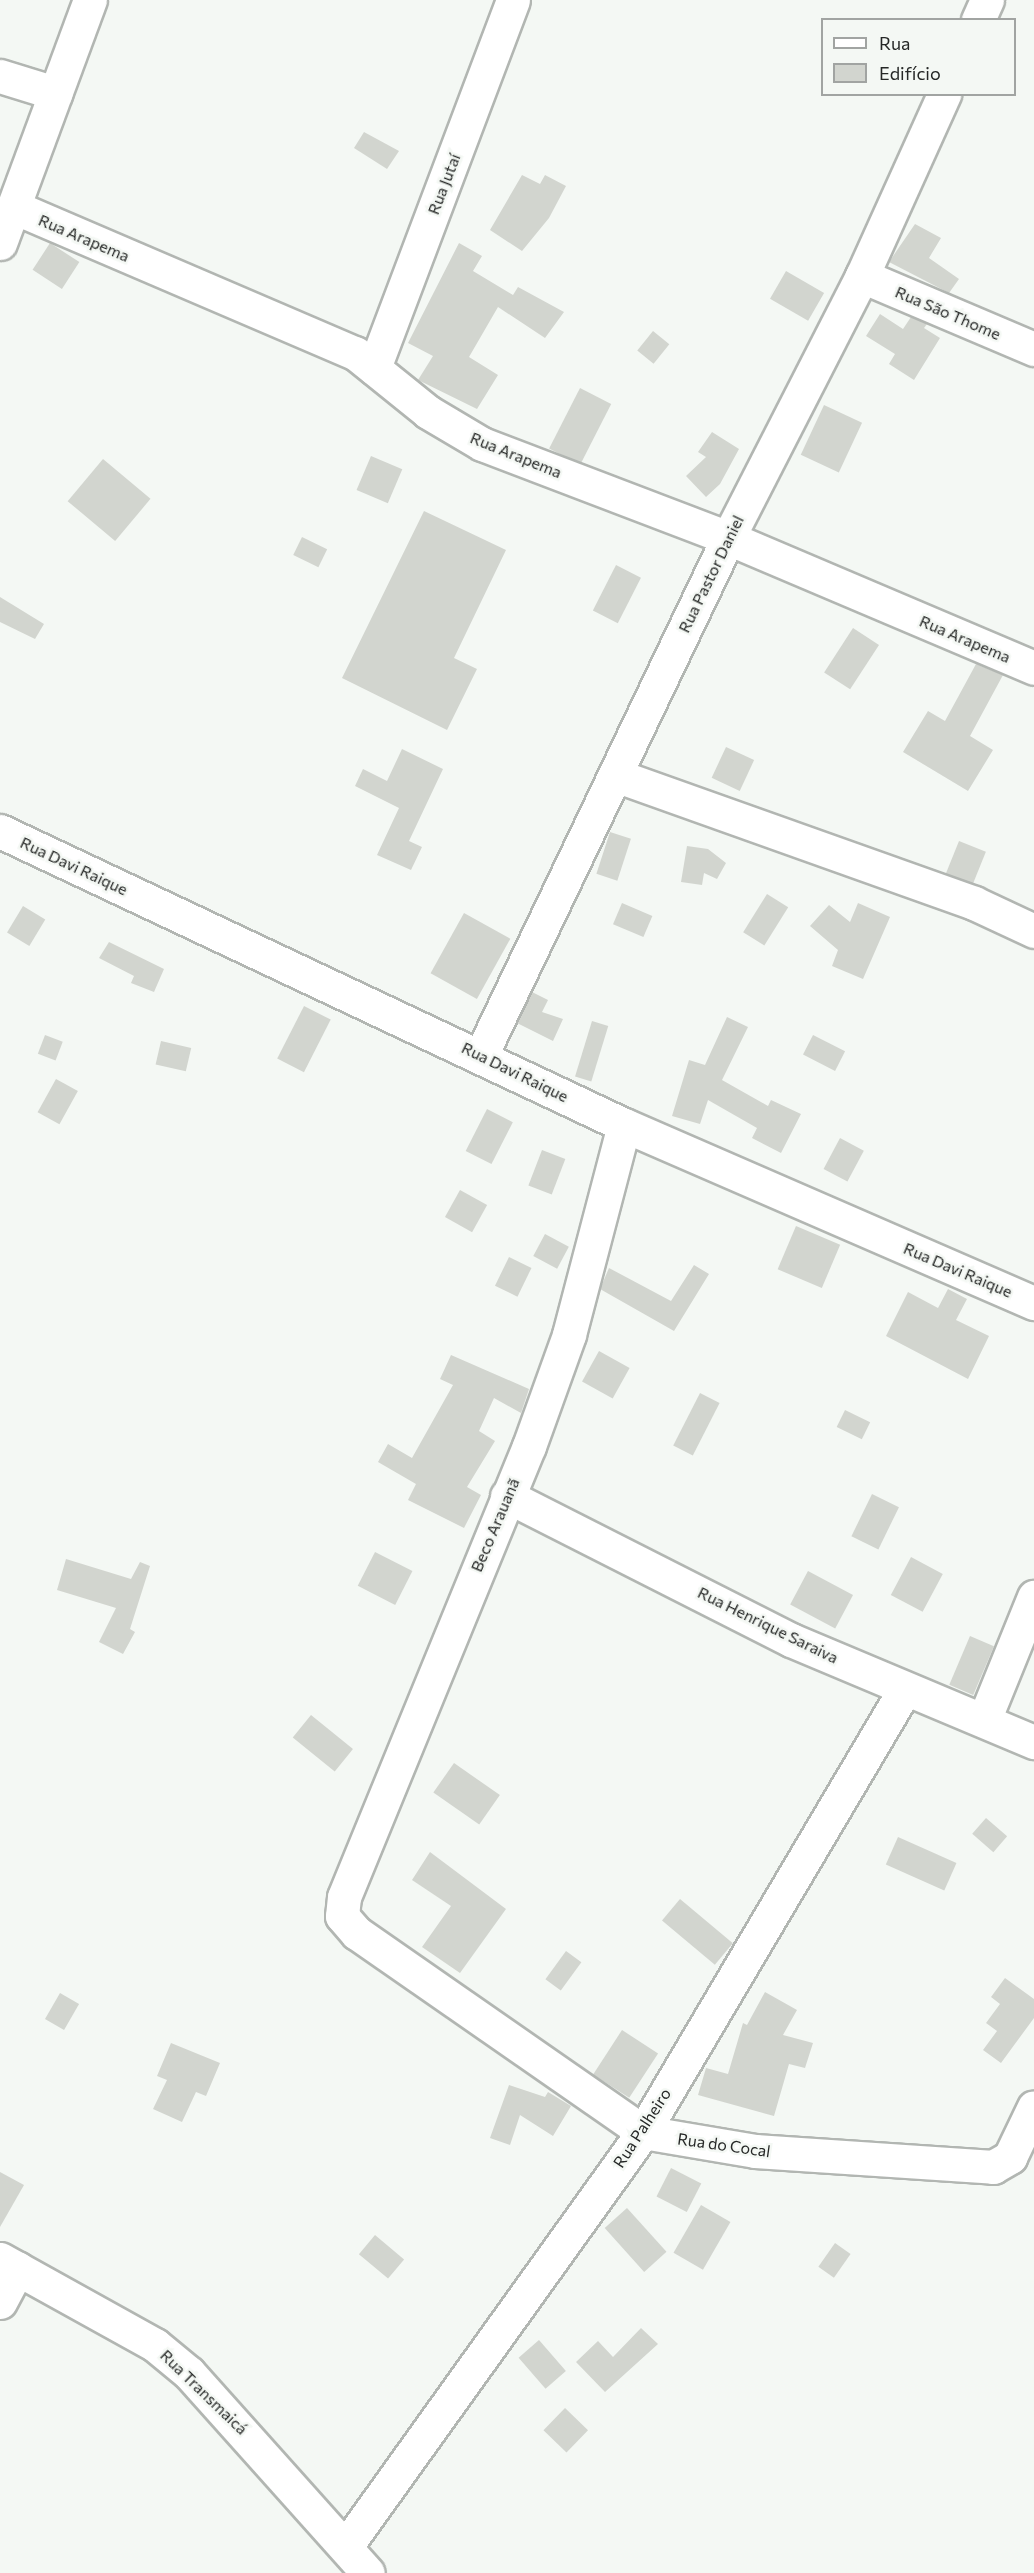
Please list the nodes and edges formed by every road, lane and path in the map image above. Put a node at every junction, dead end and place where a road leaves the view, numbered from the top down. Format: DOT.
graph roads {
  1 [pos="90,0"];
  2 [pos="513,0"];
  3 [pos="987,0"];
  4 [pos="979,18"];
  5 [pos="0,76"];
  6 [pos="55,93"];
  7 [pos="943,96"];
  8 [pos="16,208"];
  9 [pos="0,243"];
  10 [pos="862,276"];
  11 [pos="1034,349"];
  12 [pos="374,368"];
  13 [pos="728,538"];
  14 [pos="1034,668"];
  15 [pos="615,775"];
  16 [pos="0,831"];
  17 [pos="1034,931"];
  18 [pos="481,1055"];
  19 [pos="624,1125"];
  20 [pos="1034,1303"];
  21 [pos="507,1496"];
  22 [pos="1034,1597"];
  23 [pos="905,1689"];
  24 [pos="984,1720"];
  25 [pos="1034,1742"];
  26 [pos="342,1916"];
  27 [pos="1034,2107"];
  28 [pos="643,2132"];
  29 [pos="9,2264"];
  30 [pos="0,2302"];
  31 [pos="346,2546"];
  32 [pos="368,2573"];
  1 -- 6 [label="street"];
  2 -- 12 [label="street, Rua Jutaí"];
  3 -- 4 [label="street"];
  5 -- 6 [label="street"];
  6 -- 8 [label="street"];
  7 -- 10 [label="street, Rua Pastor Daniel"];
  8 -- 9 [label="street"];
  8 -- 12 [label="street, Rua Arapema"];
  10 -- 11 [label="street, Rua São Thome"];
  10 -- 13 [label="street, Rua Pastor Daniel"];
  12 -- 13 [label="street, Rua Arapema"];
  13 -- 14 [label="street, Rua Arapema"];
  13 -- 15 [label="street, Rua Pastor Daniel"];
  15 -- 17 [label="street"];
  15 -- 18 [label="street, Rua Pastor Daniel"];
  16 -- 18 [label="street, Rua Davi Raique"];
  18 -- 19 [label="street, Rua Davi Raique"];
  19 -- 20 [label="street, Rua Davi Raique"];
  19 -- 21 [label="street, Beco Arauanã"];
  21 -- 23 [label="street, Rua Henrique Saraiva"];
  21 -- 26 [label="street, Beco Arauanã"];
  22 -- 24 [label="street"];
  23 -- 24 [label="street, Rua Henrique Saraiva"];
  23 -- 28 [label="street, Rua Palheiro"];
  24 -- 25 [label="street, Rua Henrique Saraiva"];
  26 -- 28 [label="street, Rua do Cocal"];
  27 -- 28 [label="street, Rua do Cocal"];
  28 -- 31 [label="street, Rua Palheiro"];
  29 -- 30 [label="street"];
  29 -- 31 [label="street, Rua Transmaicá"];
  31 -- 32 [label="street, Rua Transmaicá"];
}
